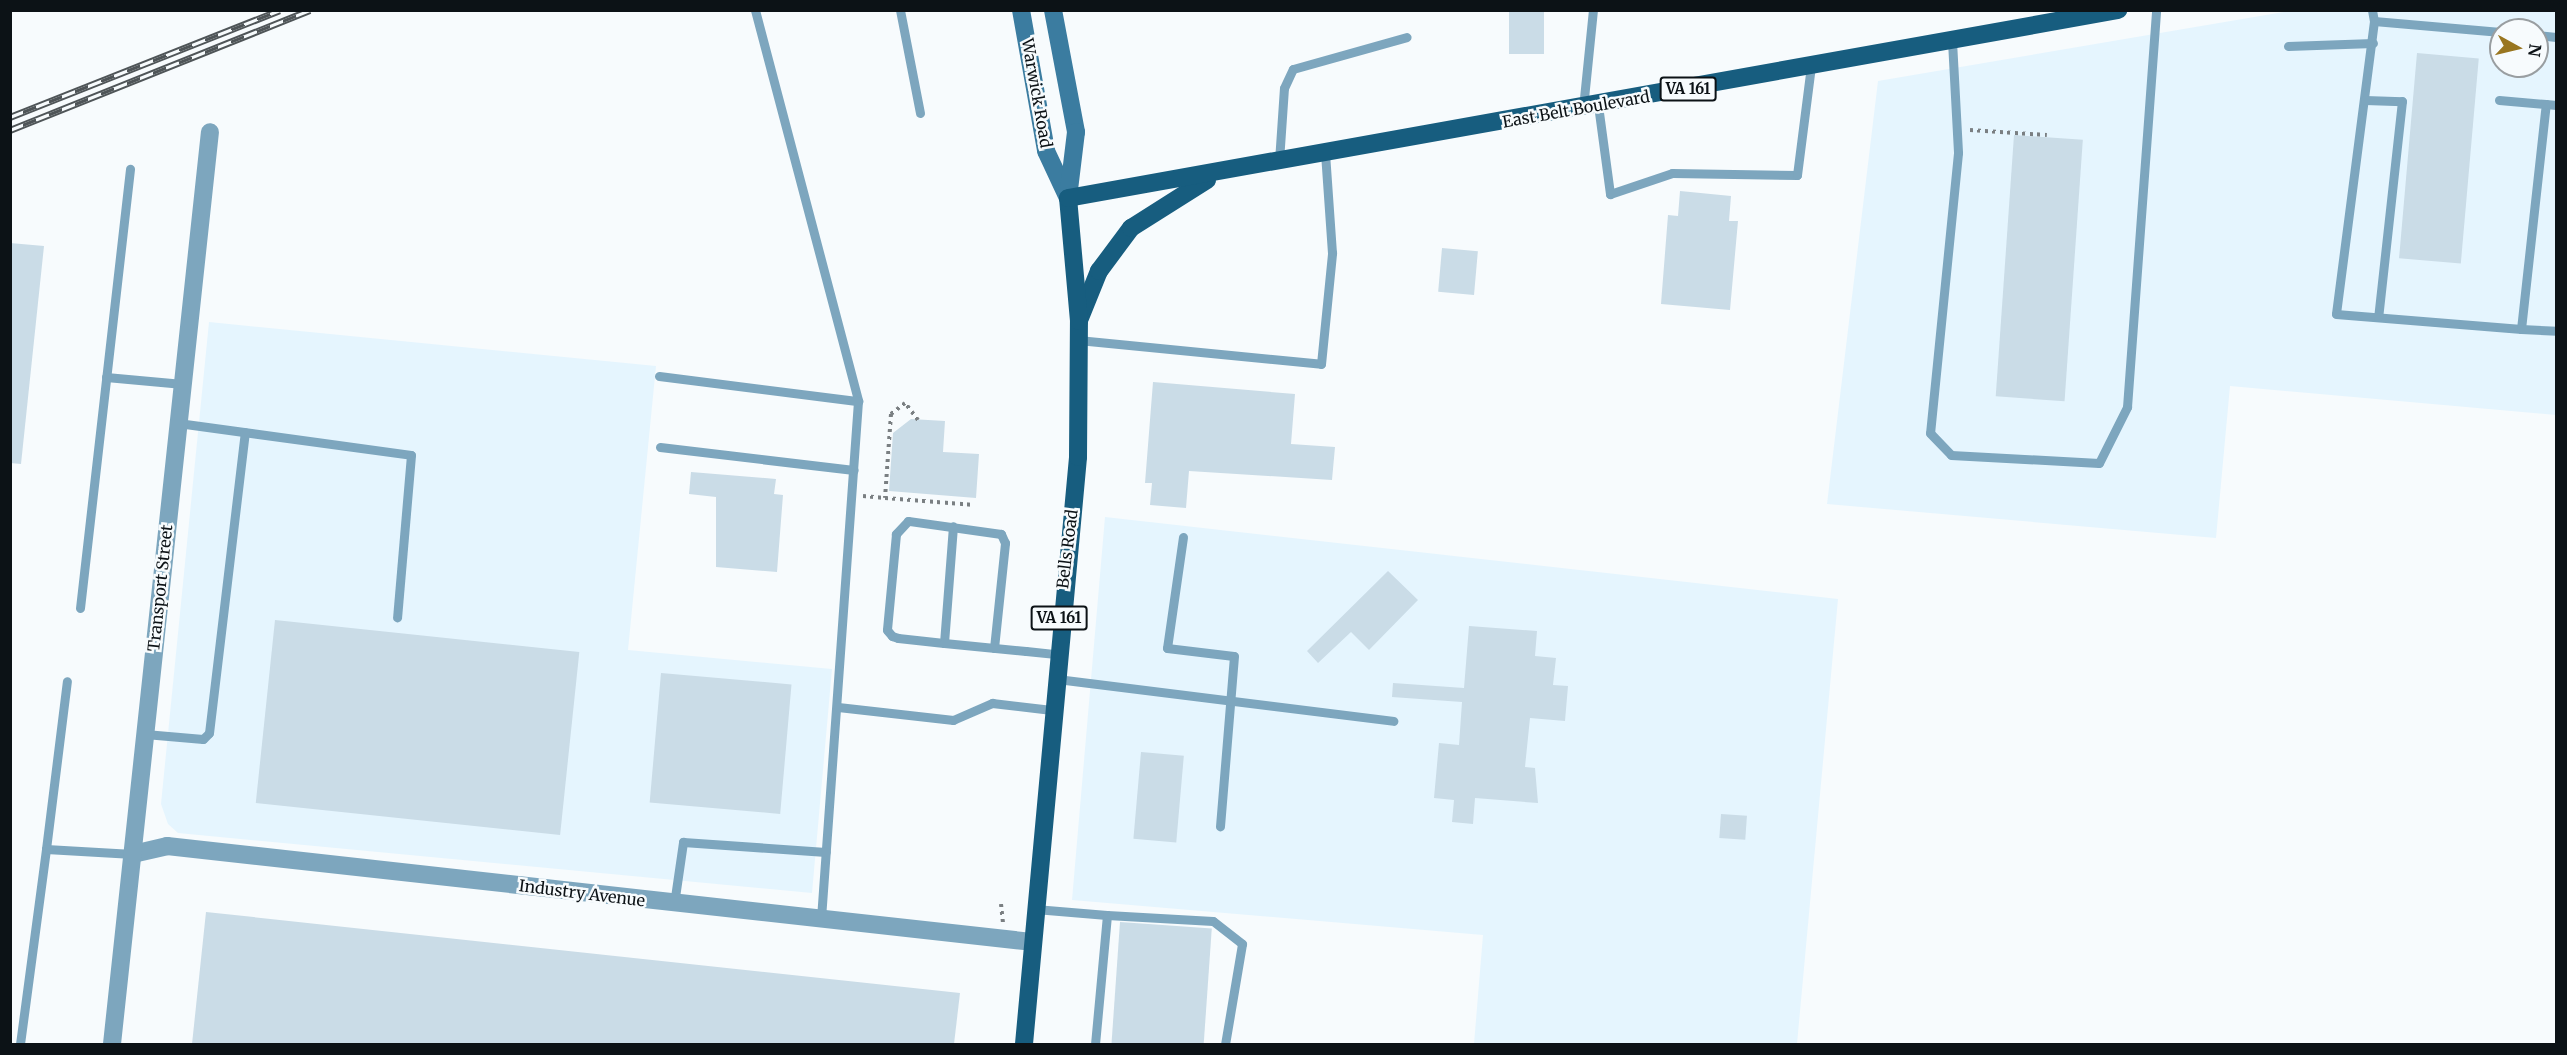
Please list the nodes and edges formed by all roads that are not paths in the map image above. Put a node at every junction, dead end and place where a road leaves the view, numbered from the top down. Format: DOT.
graph roads {
  1 [pos="755,10"];
  2 [pos="900,10"];
  3 [pos="1021,10"];
  4 [pos="1053,10"];
  5 [pos="1593,10"];
  6 [pos="2118,10"];
  7 [pos="2156,10"];
  8 [pos="2372,10"];
  9 [pos="2374,21"];
  10 [pos="2489,31"];
  11 [pos="1407,37"];
  12 [pos="1952,40"];
  13 [pos="2373,44"];
  14 [pos="2288,46"];
  15 [pos="1811,66"];
  16 [pos="2365,100"];
  17 [pos="2499,100"];
  18 [pos="2546,104"];
  19 [pos="2556,105"];
  20 [pos="1591,106"];
  21 [pos="920,113"];
  22 [pos="210,132"];
  23 [pos="1325,154"];
  24 [pos="1279,163"];
  25 [pos="130,170"];
  26 [pos="1216,174"];
  27 [pos="1068,198"];
  28 [pos="2378,317"];
  29 [pos="1079,321"];
  30 [pos="2520,329"];
  31 [pos="2556,331"];
  32 [pos="1078,340"];
  33 [pos="659,376"];
  34 [pos="106,377"];
  35 [pos="183,384"];
  36 [pos="858,401"];
  37 [pos="178,423"];
  38 [pos="245,432"];
  39 [pos="660,447"];
  40 [pos="854,470"];
  41 [pos="953,526"];
  42 [pos="1183,537"];
  43 [pos="80,608"];
  44 [pos="397,617"];
  45 [pos="944,643"];
  46 [pos="994,648"];
  47 [pos="1056,654"];
  48 [pos="1054,679"];
  49 [pos="67,681"];
  50 [pos="1231,702"];
  51 [pos="838,707"];
  52 [pos="1052,710"];
  53 [pos="1393,721"];
  54 [pos="145,734"];
  55 [pos="1220,826"];
  56 [pos="46,849"];
  57 [pos="826,852"];
  58 [pos="133,854"];
  59 [pos="674,904"];
  60 [pos="1035,909"];
  61 [pos="1107,915"];
  62 [pos="821,919"];
  63 [pos="1032,942"];
  64 [pos="20,1044"];
  65 [pos="111,1044"];
  66 [pos="1024,1044"];
  67 [pos="1095,1044"];
  68 [pos="1225,1044"];
  1 -- 36 [label="lane"];
  2 -- 21 [label="lane"];
  3 -- 27 [label="main road, Warwick Road"];
  4 -- 27 [label="main road, Warwick Road"];
  5 -- 20 [label="lane"];
  6 -- 12 [label="main road, East Belt Boulevard / VA 161"];
  7 -- 12 [label="lane"];
  8 -- 9 [label="lane"];
  9 -- 10 [label="lane"];
  9 -- 13 [label="lane"];
  11 -- 24 [label="lane"];
  12 -- 15 [label="main road, East Belt Boulevard / VA 161"];
  13 -- 14 [label="lane"];
  13 -- 16 [label="lane"];
  15 -- 20 [label="main road, East Belt Boulevard / VA 161"];
  15 -- 20 [label="lane"];
  16 -- 28 [label="lane"];
  16 -- 28 [label="lane"];
  17 -- 18 [label="lane"];
  18 -- 19 [label="lane"];
  18 -- 30 [label="lane"];
  20 -- 23 [label="main road, East Belt Boulevard / VA 161"];
  22 -- 35 [label="street, Transport Street"];
  23 -- 24 [label="main road, East Belt Boulevard / VA 161"];
  23 -- 32 [label="lane"];
  24 -- 26 [label="main road, East Belt Boulevard / VA 161"];
  25 -- 34 [label="lane"];
  26 -- 27 [label="main road, East Belt Boulevard / VA 161"];
  26 -- 29 [label="main road, VA 161"];
  27 -- 29 [label="main road, Bells Road / VA 161"];
  28 -- 30 [label="lane"];
  29 -- 32 [label="main road, Bells Road / VA 161"];
  30 -- 31 [label="lane"];
  32 -- 47 [label="main road, Bells Road / VA 161"];
  33 -- 36 [label="lane"];
  34 -- 35 [label="lane"];
  34 -- 43 [label="lane"];
  35 -- 37 [label="street, Transport Street"];
  36 -- 40 [label="lane"];
  37 -- 38 [label="lane"];
  37 -- 54 [label="street, Transport Street"];
  38 -- 44 [label="lane"];
  38 -- 54 [label="lane"];
  39 -- 40 [label="lane"];
  40 -- 51 [label="lane"];
  41 -- 45 [label="lane"];
  41 -- 45 [label="lane"];
  41 -- 46 [label="lane"];
  42 -- 50 [label="lane"];
  45 -- 46 [label="lane"];
  46 -- 47 [label="lane"];
  47 -- 48 [label="main road, Bells Road / VA 161"];
  48 -- 50 [label="lane"];
  48 -- 52 [label="main road, Bells Road / VA 161"];
  49 -- 56 [label="lane"];
  50 -- 53 [label="lane"];
  50 -- 55 [label="lane"];
  51 -- 52 [label="lane"];
  51 -- 57 [label="lane"];
  52 -- 60 [label="main road, Bells Road / VA 161"];
  54 -- 58 [label="street, Transport Street"];
  56 -- 58 [label="lane"];
  56 -- 64 [label="lane"];
  57 -- 59 [label="lane"];
  57 -- 62 [label="lane"];
  58 -- 59 [label="street, Industry Avenue"];
  58 -- 65 [label="street, Transport Street"];
  59 -- 62 [label="street, Industry Avenue"];
  60 -- 61 [label="lane"];
  60 -- 63 [label="main road, Bells Road / VA 161"];
  61 -- 67 [label="lane"];
  61 -- 68 [label="lane"];
  62 -- 63 [label="street, Industry Avenue"];
  63 -- 66 [label="main road, Bells Road / VA 161"];
}
